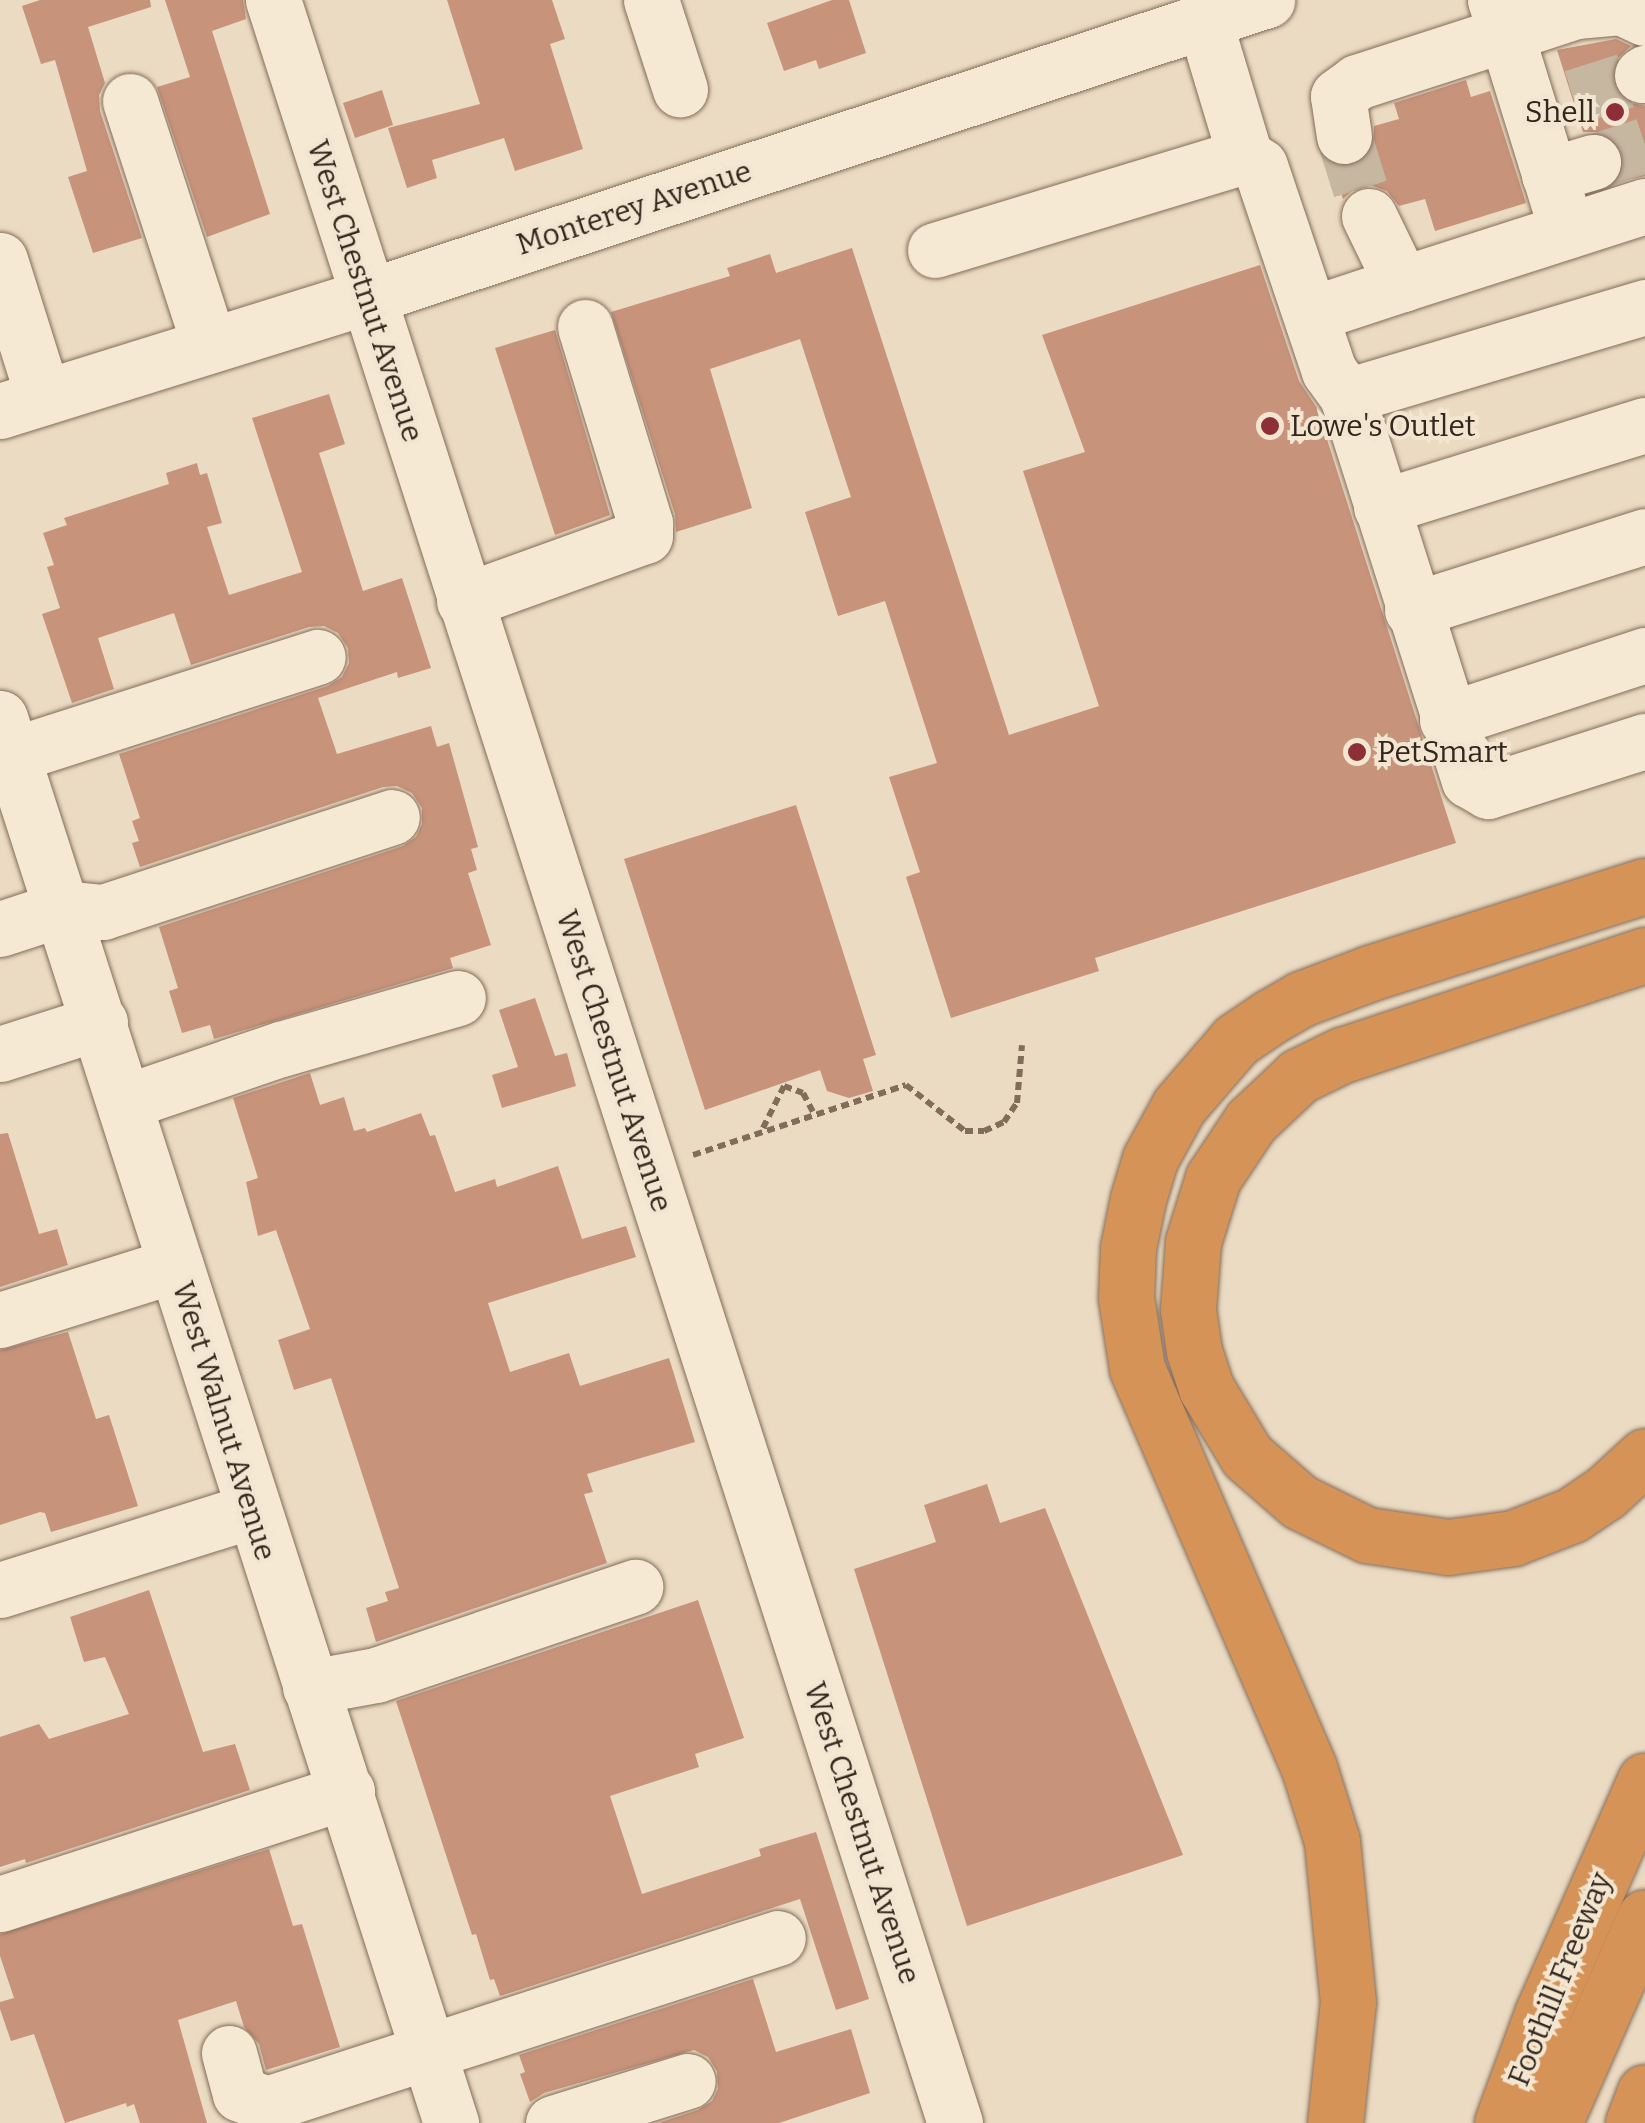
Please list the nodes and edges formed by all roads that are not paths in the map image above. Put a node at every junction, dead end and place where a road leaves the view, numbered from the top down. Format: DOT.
graph roads {
  1 [pos="273,0"];
  2 [pos="651,0"];
  3 [pos="1266,0"];
  4 [pos="1501,17"];
  5 [pos="1645,18"];
  6 [pos="1204,20"];
  7 [pos="680,88"];
  8 [pos="130,102"];
  9 [pos="1344,136"];
  10 [pos="1245,156"];
  11 [pos="1645,206"];
  12 [pos="1370,216"];
  13 [pos="1566,231"];
  14 [pos="935,250"];
  15 [pos="0,260"];
  16 [pos="1402,284"];
  17 [pos="367,297"];
  18 [pos="1645,307"];
  19 [pos="1311,314"];
  20 [pos="585,327"];
  21 [pos="209,344"];
  22 [pos="1347,396"];
  23 [pos="22,404"];
  24 [pos="1645,426"];
  25 [pos="1381,507"];
  26 [pos="1645,536"];
  27 [pos="464,602"];
  28 [pos="1412,610"];
  29 [pos="1645,655"];
  30 [pos="318,657"];
  31 [pos="1446,720"];
  32 [pos="6,736"];
  33 [pos="1645,741"];
  34 [pos="392,817"];
  35 [pos="1645,886"];
  36 [pos="64,908"];
  37 [pos="0,928"];
  38 [pos="1645,954"];
  39 [pos="458,998"];
  40 [pos="100,1022"];
  41 [pos="0,1054"];
  42 [pos="126,1102"];
  43 [pos="176,1265"];
  44 [pos="0,1320"];
  45 [pos="1645,1456"];
  46 [pos="251,1511"];
  47 [pos="635,1587"];
  48 [pos="0,1590"];
  49 [pos="310,1687"];
  50 [pos="1645,1781"];
  51 [pos="346,1792"];
  52 [pos="0,1904"];
  53 [pos="1645,1917"];
  54 [pos="778,1938"];
  55 [pos="1645,1994"];
  56 [pos="228,2053"];
  57 [pos="428,2054"];
  58 [pos="688,2081"];
  59 [pos="1645,2092"];
  60 [pos="450,2123"];
  61 [pos="554,2123"];
  62 [pos="956,2123"];
  63 [pos="1335,2123"];
  64 [pos="1502,2123"];
  65 [pos="1554,2123"];
  66 [pos="1594,2123"];
  67 [pos="1633,2123"];
  1 -- 17 [label="street, West Chestnut Avenue"];
  2 -- 7 [label="street"];
  3 -- 6 [label="street, Monterey Avenue"];
  4 -- 5 [label="street"];
  4 -- 9 [label="street"];
  4 -- 13 [label="street"];
  6 -- 10 [label="street"];
  6 -- 17 [label="street, Monterey Avenue"];
  8 -- 21 [label="street"];
  10 -- 14 [label="street"];
  10 -- 19 [label="street"];
  11 -- 13 [label="street"];
  12 -- 16 [label="street"];
  13 -- 16 [label="street"];
  15 -- 23 [label="street"];
  16 -- 19 [label="street"];
  17 -- 21 [label="street, Monterey Avenue"];
  17 -- 27 [label="street, West Chestnut Avenue"];
  18 -- 22 [label="street"];
  19 -- 22 [label="street"];
  20 -- 27 [label="street"];
  21 -- 23 [label="street, Monterey Avenue"];
  22 -- 25 [label="street"];
  24 -- 25 [label="street"];
  25 -- 28 [label="street"];
  26 -- 28 [label="street"];
  27 -- 62 [label="street, West Chestnut Avenue"];
  28 -- 31 [label="street"];
  29 -- 31 [label="street"];
  30 -- 32 [label="street"];
  31 -- 33 [label="street"];
  32 -- 36 [label="street, West Walnut Avenue"];
  34 -- 36 [label="street"];
  35 -- 63 [label="highway"];
  36 -- 37 [label="street"];
  36 -- 40 [label="street, West Walnut Avenue"];
  38 -- 45 [label="highway"];
  39 -- 42 [label="street"];
  40 -- 41 [label="street"];
  40 -- 42 [label="street, West Walnut Avenue"];
  42 -- 43 [label="street, West Walnut Avenue"];
  43 -- 44 [label="street"];
  43 -- 46 [label="street, West Walnut Avenue"];
  46 -- 48 [label="street"];
  46 -- 49 [label="street, West Walnut Avenue"];
  47 -- 49 [label="street"];
  49 -- 51 [label="street, West Walnut Avenue"];
  50 -- 64 [label="highway, Foothill Freeway"];
  51 -- 52 [label="street"];
  51 -- 57 [label="street, West Walnut Avenue"];
  53 -- 65 [label="highway"];
  54 -- 57 [label="street"];
  55 -- 66 [label="highway"];
  56 -- 57 [label="street"];
  57 -- 60 [label="street, West Walnut Avenue"];
  58 -- 61 [label="street"];
  59 -- 67 [label="highway"];
}
